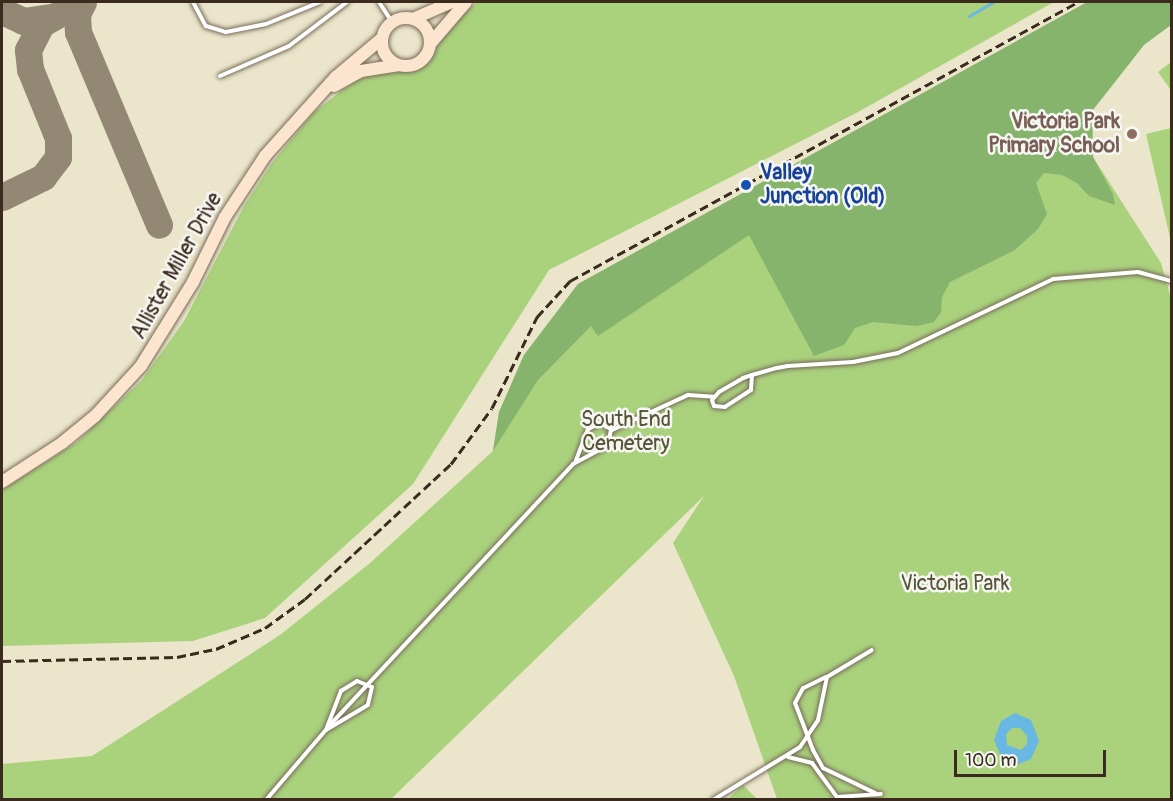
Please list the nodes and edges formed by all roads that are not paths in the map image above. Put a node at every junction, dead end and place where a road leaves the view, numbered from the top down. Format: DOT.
graph roads {
  1 [pos="193,2"];
  2 [pos="320,2"];
  3 [pos="347,2"];
  4 [pos="380,2"];
  5 [pos="452,2"];
  6 [pos="466,2"];
  7 [pos="413,19"];
  8 [pos="392,22"];
  9 [pos="381,39"];
  10 [pos="430,44"];
  11 [pos="398,65"];
  12 [pos="220,76"];
  13 [pos="316,98"];
  14 [pos="1172,281"];
  15 [pos="752,375"];
  16 [pos="713,398"];
  17 [pos="612,430"];
  18 [pos="576,461"];
  19 [pos="2,482"];
  20 [pos="872,650"];
  21 [pos="827,677"];
  22 [pos="369,682"];
  23 [pos="326,730"];
  24 [pos="809,737"];
  25 [pos="788,757"];
  26 [pos="875,794"];
  27 [pos="881,794"];
  28 [pos="836,797"];
  29 [pos="266,800"];
  30 [pos="713,800"];
  1 -- 2 [label="lane"];
  3 -- 12 [label="lane"];
  4 -- 8 [label="lane"];
  5 -- 7 [label="street"];
  6 -- 10 [label="street"];
  7 -- 8 [label="street"];
  7 -- 10 [label="street"];
  8 -- 9 [label="street"];
  9 -- 11 [label="street"];
  9 -- 13 [label="street, Allister Miller Drive"];
  10 -- 11 [label="street"];
  11 -- 13 [label="street, Allister Miller Drive"];
  13 -- 19 [label="street, Allister Miller Drive"];
  14 -- 15 [label="lane"];
  15 -- 16 [label="lane"];
  15 -- 16 [label="lane"];
  16 -- 17 [label="lane"];
  17 -- 18 [label="lane"];
  17 -- 18 [label="lane"];
  18 -- 22 [label="lane"];
  20 -- 21 [label="lane"];
  21 -- 24 [label="lane"];
  21 -- 24 [label="lane"];
  22 -- 23 [label="lane"];
  22 -- 23 [label="lane"];
  22 -- 23 [label="lane"];
  23 -- 29 [label="lane"];
  24 -- 25 [label="lane"];
  24 -- 26 [label="lane"];
  25 -- 28 [label="lane"];
  25 -- 30 [label="lane"];
  26 -- 27 [label="lane"];
  26 -- 28 [label="lane"];
}
